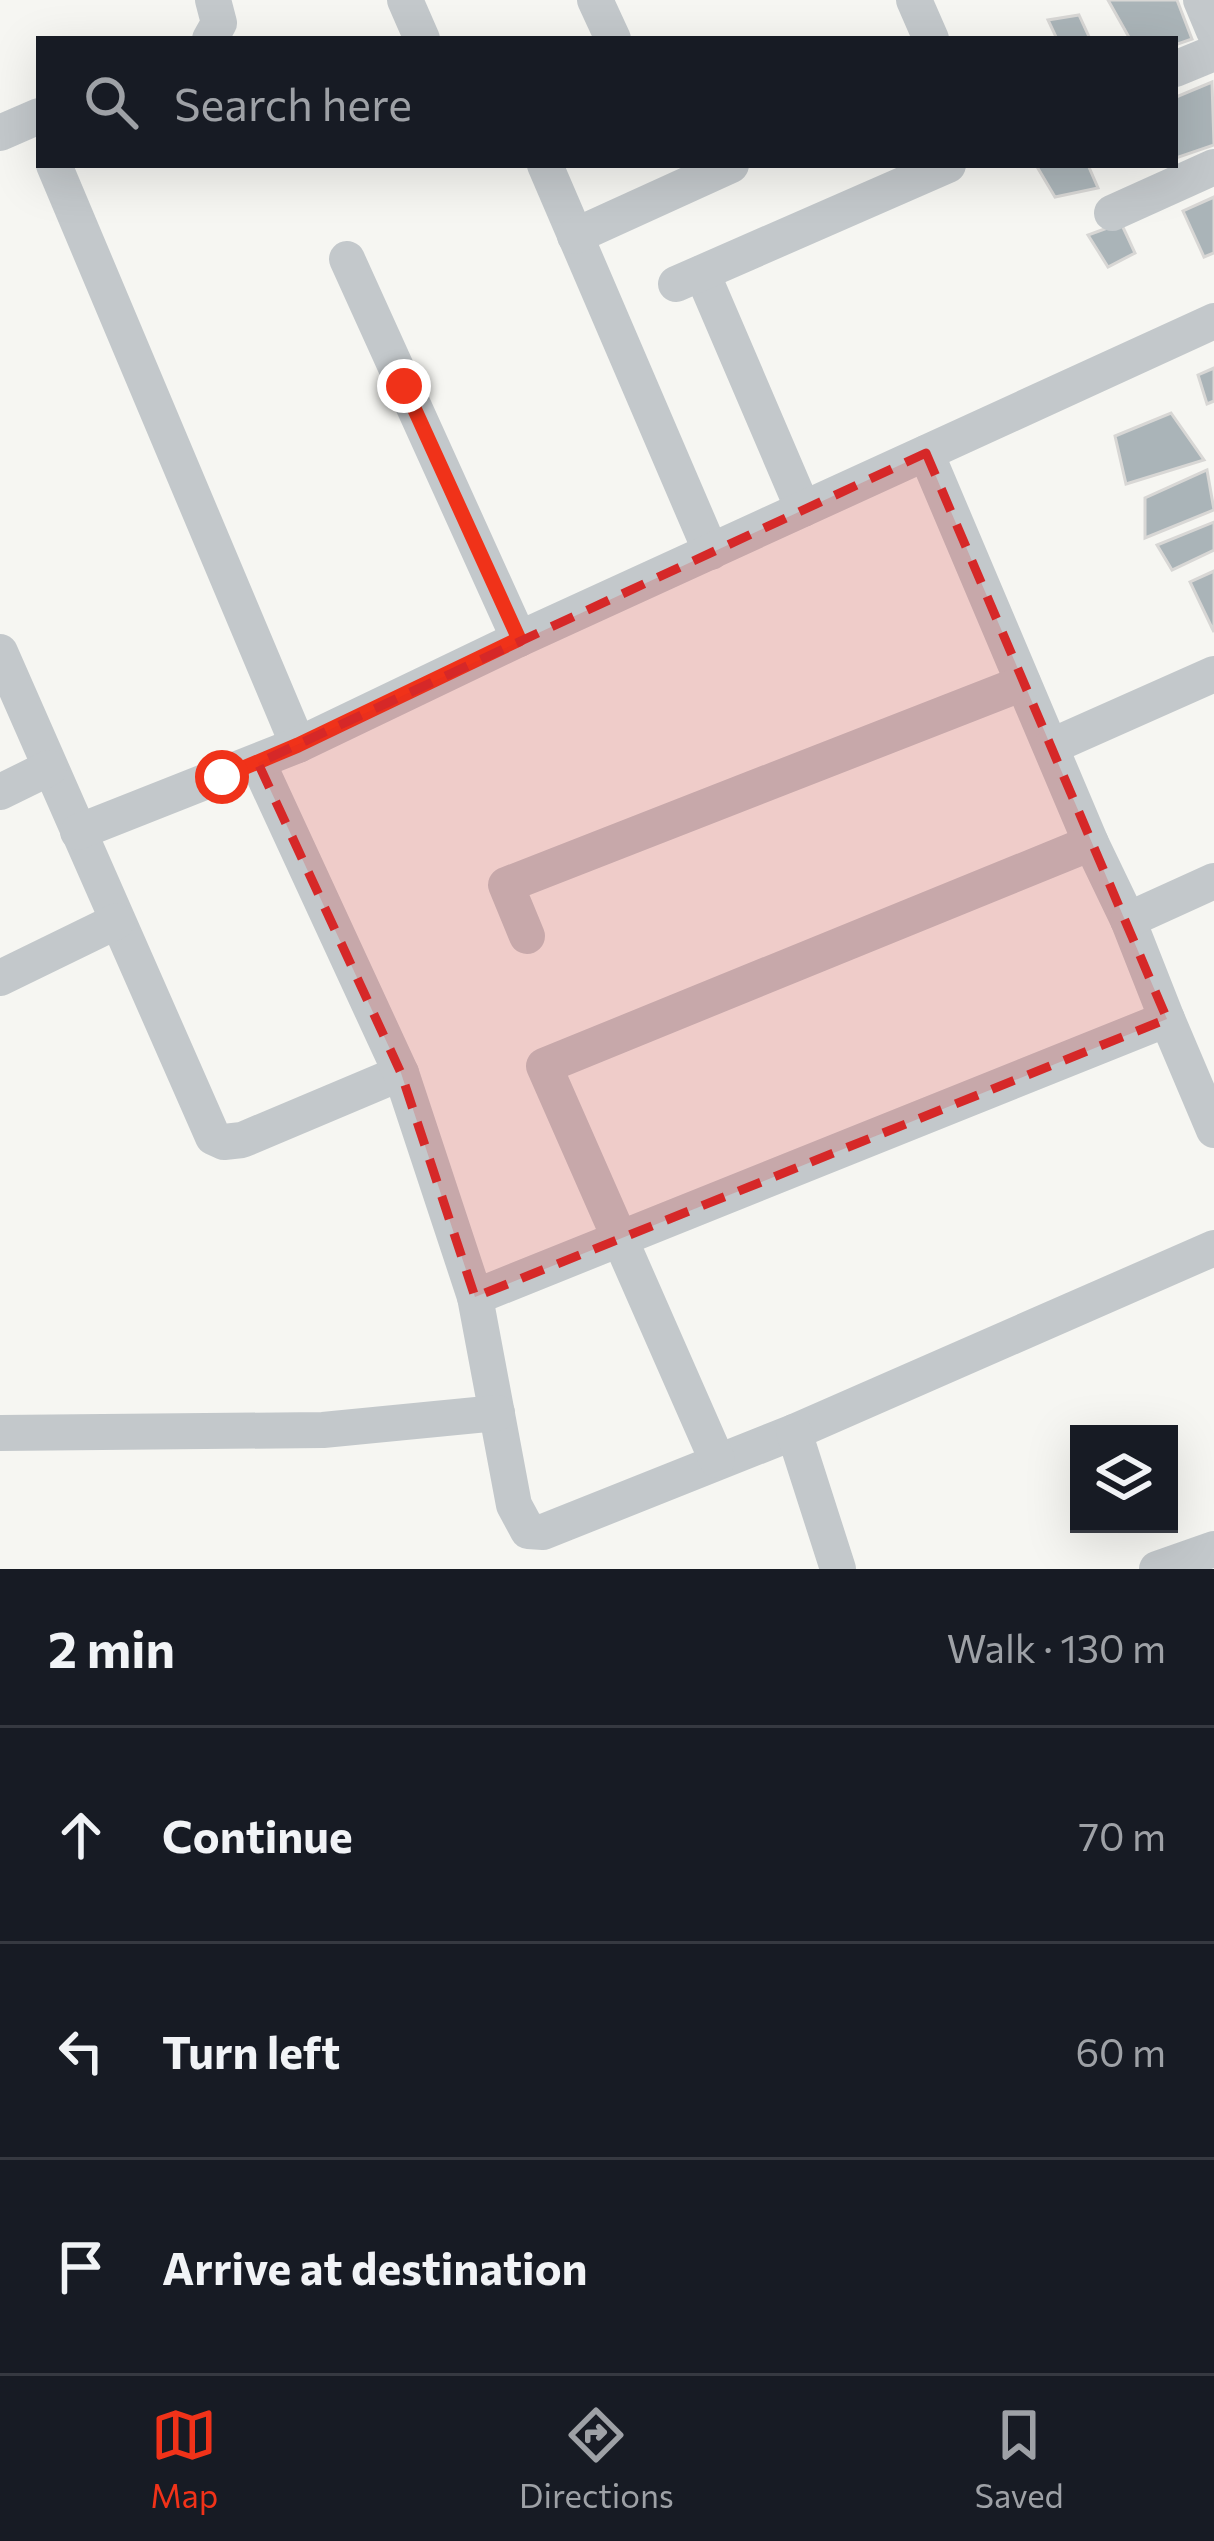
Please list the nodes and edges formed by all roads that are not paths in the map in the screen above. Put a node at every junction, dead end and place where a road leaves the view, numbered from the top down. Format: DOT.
graph roads {
  1 [pos="213,0"];
  2 [pos="405,0"];
  3 [pos="595,0"];
  4 [pos="914,0"];
  5 [pos="1201,0"];
  6 [pos="1214,31"];
  7 [pos="212,36"];
  8 [pos="421,36"];
  9 [pos="612,36"];
  10 [pos="931,36"];
  11 [pos="1214,53"];
  12 [pos="1178,68"];
  13 [pos="36,121"];
  14 [pos="0,133"];
  15 [pos="1214,167"];
  16 [pos="55,168"];
  17 [pos="546,168"];
  18 [pos="716,168"];
  19 [pos="941,168"];
  20 [pos="676,176"];
  21 [pos="1112,213"];
  22 [pos="575,236"];
  23 [pos="347,260"];
  24 [pos="1214,322"];
  25 [pos="926,453"];
  26 [pos="803,509"];
  27 [pos="711,552"];
  28 [pos="519,639"];
  29 [pos="0,652"];
  30 [pos="1214,674"];
  31 [pos="1023,683"];
  32 [pos="298,745"];
  33 [pos="1052,746"];
  34 [pos="257,763"];
  35 [pos="49,768"];
  36 [pos="0,792"];
  37 [pos="78,832"];
  38 [pos="1091,843"];
  39 [pos="1214,880"];
  40 [pos="1128,920"];
  41 [pos="117,921"];
  42 [pos="527,936"];
  43 [pos="0,978"];
  44 [pos="1166,1019"];
  45 [pos="1200,1054"];
  46 [pos="401,1072"];
  47 [pos="1214,1130"];
  48 [pos="620,1238"];
  49 [pos="1214,1248"];
  50 [pos="475,1297"];
  51 [pos="497,1412"];
  52 [pos="794,1432"];
  53 [pos="0,1433"];
  54 [pos="717,1460"];
  55 [pos="1214,1549"];
  56 [pos="838,1569"];
  57 [pos="1157,1569"];
  1 -- 7 [label="street"];
  2 -- 8 [label="street"];
  3 -- 9 [label="street"];
  4 -- 10 [label="street"];
  5 -- 6 [label="street"];
  11 -- 12 [label="street"];
  13 -- 14 [label="street"];
  15 -- 21 [label="street"];
  16 -- 32 [label="street"];
  17 -- 22 [label="street"];
  18 -- 20 [label="street"];
  19 -- 26 [label="street"];
  20 -- 22 [label="street"];
  22 -- 27 [label="street"];
  23 -- 28 [label="street"];
  24 -- 25 [label="street"];
  25 -- 26 [label="street"];
  25 -- 31 [label="street"];
  26 -- 27 [label="street"];
  27 -- 28 [label="street"];
  28 -- 32 [label="street"];
  29 -- 35 [label="street"];
  30 -- 33 [label="street"];
  31 -- 33 [label="street"];
  31 -- 42 [label="street"];
  32 -- 34 [label="street"];
  33 -- 38 [label="street"];
  34 -- 37 [label="street"];
  34 -- 46 [label="street"];
  35 -- 36 [label="street"];
  35 -- 37 [label="street"];
  37 -- 41 [label="street"];
  38 -- 40 [label="street"];
  38 -- 48 [label="street"];
  39 -- 40 [label="street"];
  40 -- 44 [label="street"];
  41 -- 43 [label="street"];
  41 -- 46 [label="street"];
  44 -- 45 [label="street"];
  44 -- 48 [label="street"];
  45 -- 47 [label="street"];
  46 -- 50 [label="street"];
  48 -- 50 [label="street"];
  48 -- 54 [label="street"];
  49 -- 52 [label="street"];
  50 -- 51 [label="street"];
  51 -- 53 [label="street"];
  51 -- 54 [label="street"];
  52 -- 54 [label="street"];
  52 -- 56 [label="street"];
  55 -- 57 [label="street"];
}
